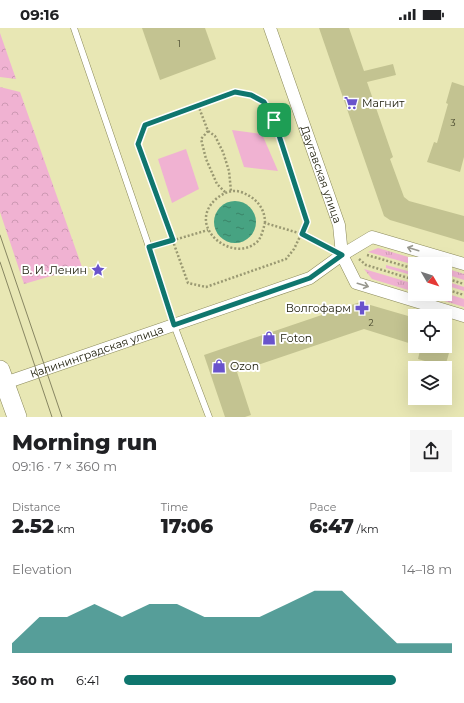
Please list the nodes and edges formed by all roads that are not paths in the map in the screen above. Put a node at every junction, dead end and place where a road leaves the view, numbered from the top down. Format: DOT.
graph roads {
  1 [pos="74,28"];
  2 [pos="270,28"];
  3 [pos="342,255"];
  4 [pos="464,264"];
  5 [pos="464,316"];
  6 [pos="174,325"];
  7 [pos="2,376"];
  8 [pos="16,417"];
  9 [pos="209,417"];
  1 -- 6 [label="lane"];
  2 -- 3 [label="street, Даугавская улица"];
  4 -- 3 [label="street, Калининградская улица, one-way"];
  3 -- 5 [label="street, one-way"];
  3 -- 6 [label="street, Калининградская улица"];
  6 -- 7 [label="street, Калининградская улица"];
  6 -- 9 [label="lane"];
  7 -- 8 [label="main road"];
}
